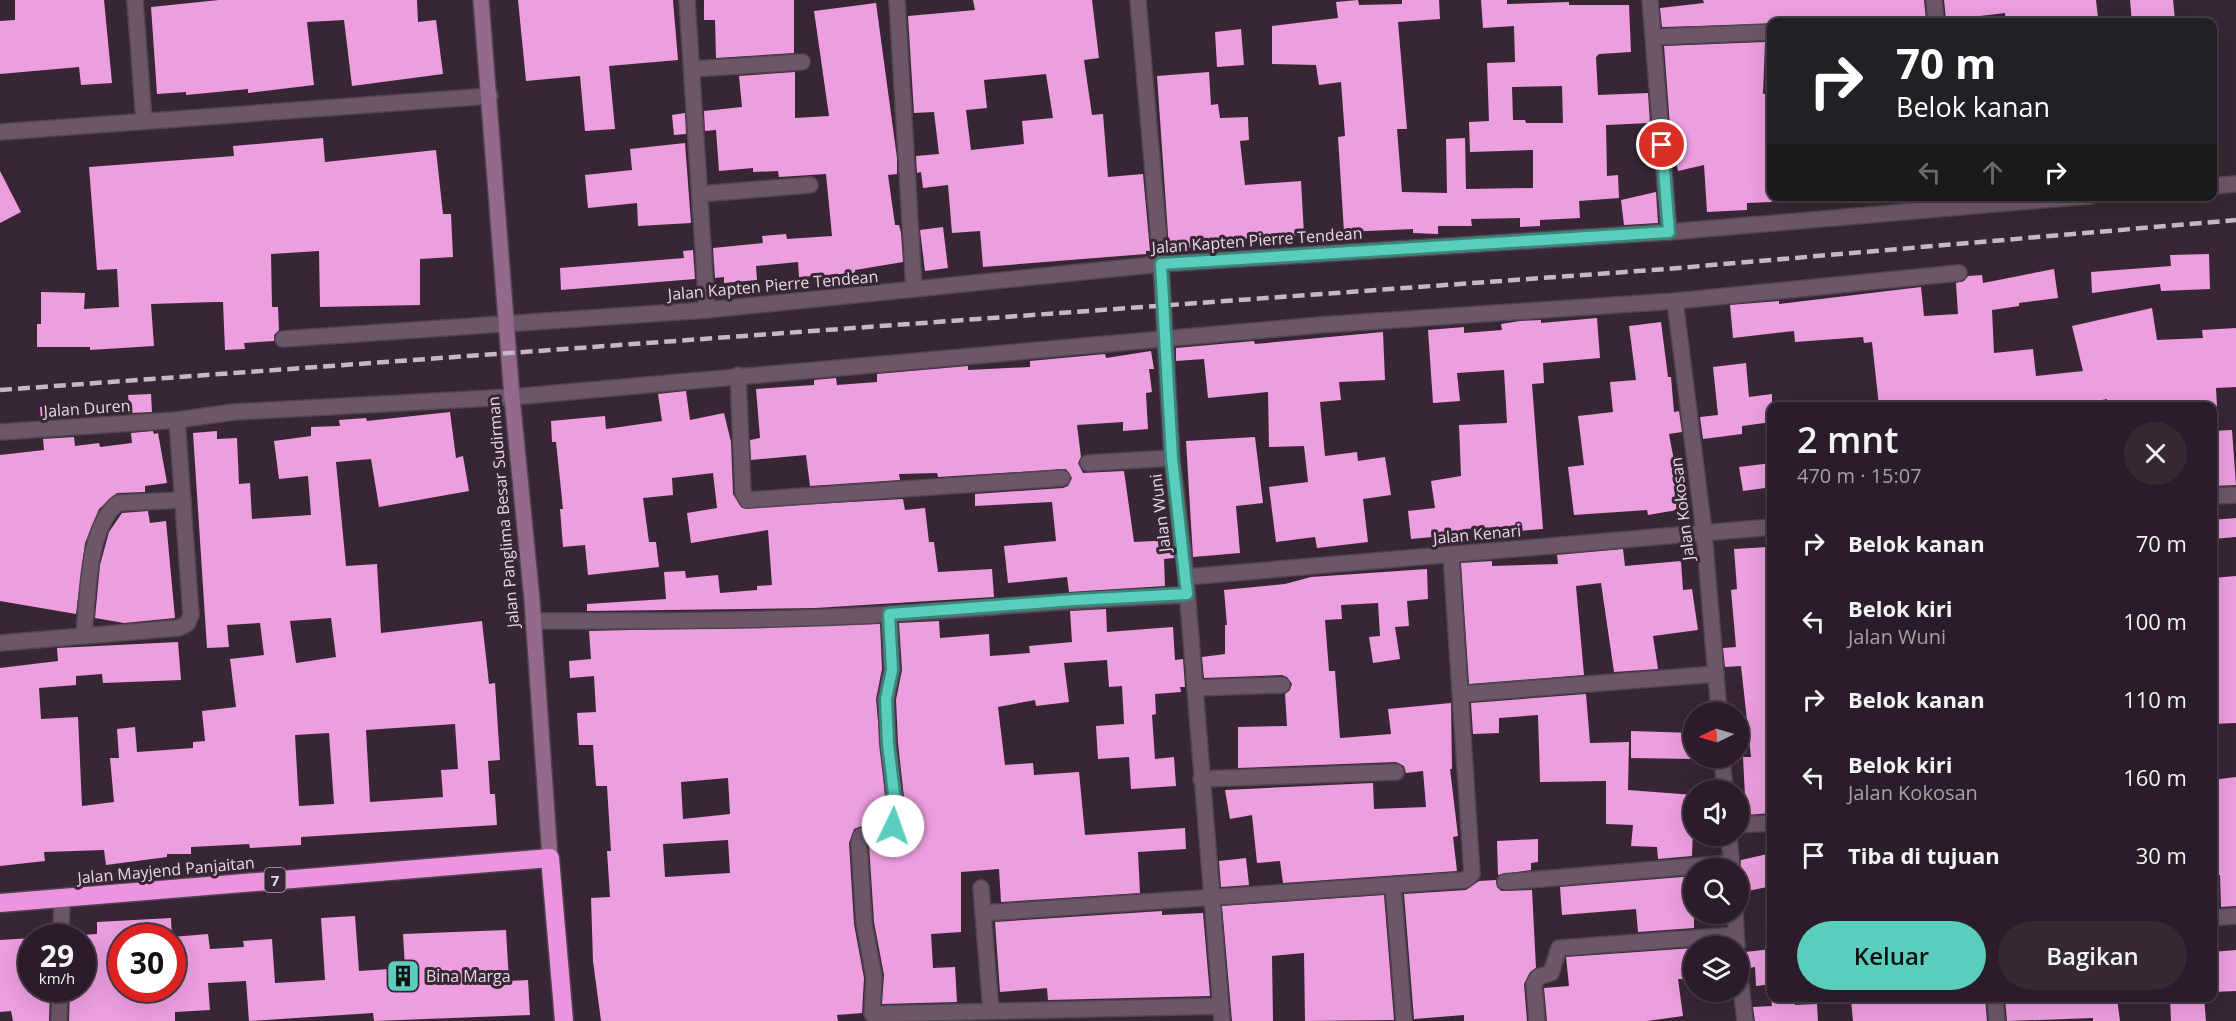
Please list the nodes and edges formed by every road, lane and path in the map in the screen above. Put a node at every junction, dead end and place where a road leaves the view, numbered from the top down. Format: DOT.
graph roads {
  1 [pos="135,0"];
  2 [pos="481,0"];
  3 [pos="687,0"];
  4 [pos="897,0"];
  5 [pos="1138,0"];
  6 [pos="1650,0"];
  7 [pos="1934,0"];
  8 [pos="1936,18"];
  9 [pos="1767,32"];
  10 [pos="1654,37"];
  11 [pos="802,62"];
  12 [pos="692,69"];
  13 [pos="490,96"];
  14 [pos="144,121"];
  15 [pos="0,132"];
  16 [pos="2236,184"];
  17 [pos="810,185"];
  18 [pos="2217,186"];
  19 [pos="700,195"];
  20 [pos="1975,201"];
  21 [pos="1952,202"];
  22 [pos="1669,232"];
  23 [pos="1161,264"];
  24 [pos="1959,273"];
  25 [pos="914,289"];
  26 [pos="1675,302"];
  27 [pos="707,310"];
  28 [pos="507,324"];
  29 [pos="283,339"];
  30 [pos="1165,340"];
  31 [pos="738,375"];
  32 [pos="512,397"];
  33 [pos="177,420"];
  34 [pos="0,432"];
  35 [pos="1172,458"];
  36 [pos="1088,463"];
  37 [pos="1062,478"];
  38 [pos="2236,495"];
  39 [pos="2217,496"];
  40 [pos="183,500"];
  41 [pos="1767,527"];
  42 [pos="1704,532"];
  43 [pos="1451,554"];
  44 [pos="1186,577"];
  45 [pos="1187,594"];
  46 [pos="889,614"];
  47 [pos="533,621"];
  48 [pos="84,634"];
  49 [pos="0,643"];
  50 [pos="1716,674"];
  51 [pos="1282,685"];
  52 [pos="1195,688"];
  53 [pos="1461,694"];
  54 [pos="1718,702"];
  55 [pos="1396,772"];
  56 [pos="1202,779"];
  57 [pos="1767,824"];
  58 [pos="1749,825"];
  59 [pos="550,858"];
  60 [pos="1683,869"];
  61 [pos="1504,882"];
  62 [pos="1393,885"];
  63 [pos="981,888"];
  64 [pos="62,898"];
  65 [pos="1213,899"];
  66 [pos="0,903"];
  67 [pos="983,913"];
  68 [pos="2236,916"];
  69 [pos="2217,918"];
  70 [pos="61,924"];
  71 [pos="1683,943"];
  72 [pos="60,1002"];
  73 [pos="1739,1002"];
  74 [pos="1995,1002"];
  75 [pos="991,1011"];
  76 [pos="1222,1013"];
  77 [pos="870,1018"];
  78 [pos="1740,1020"];
  79 [pos="59,1021"];
  80 [pos="564,1021"];
  81 [pos="1404,1021"];
  82 [pos="1537,1021"];
  83 [pos="1997,1021"];
  1 -- 14 [label="street"];
  2 -- 13 [label="main road, Jalan Panglima Besar Sudirman"];
  3 -- 12 [label="street"];
  4 -- 25 [label="street"];
  5 -- 23 [label="street, Jalan Wuni"];
  6 -- 10 [label="street"];
  7 -- 8 [label="street"];
  9 -- 10 [label="street"];
  10 -- 22 [label="street"];
  11 -- 12 [label="street"];
  12 -- 19 [label="street"];
  13 -- 14 [label="street"];
  13 -- 28 [label="main road, Jalan Panglima Besar Sudirman"];
  14 -- 15 [label="street"];
  16 -- 18 [label="street"];
  17 -- 19 [label="street"];
  19 -- 27 [label="street"];
  20 -- 21 [label="street, Jalan Kapten Pierre Tendean"];
  21 -- 22 [label="street, Jalan Kapten Pierre Tendean"];
  22 -- 23 [label="street, Jalan Kapten Pierre Tendean"];
  23 -- 25 [label="street, Jalan Kapten Pierre Tendean"];
  23 -- 30 [label="street, Jalan Wuni"];
  24 -- 26 [label="street, Jalan Duren"];
  25 -- 27 [label="street, Jalan Kapten Pierre Tendean"];
  26 -- 30 [label="street, Jalan Duren"];
  26 -- 42 [label="street, Jalan Kokosan"];
  27 -- 28 [label="street, Jalan Kapten Pierre Tendean"];
  28 -- 29 [label="street, Jalan Kapten Pierre Tendean"];
  28 -- 32 [label="main road, Jalan Panglima Besar Sudirman"];
  30 -- 31 [label="street, Jalan Duren"];
  30 -- 35 [label="street, Jalan Wuni"];
  31 -- 32 [label="street, Jalan Duren"];
  31 -- 37 [label="street"];
  32 -- 33 [label="street, Jalan Duren"];
  32 -- 47 [label="main road, Jalan Panglima Besar Sudirman"];
  33 -- 34 [label="street, Jalan Duren"];
  33 -- 40 [label="street"];
  35 -- 36 [label="street"];
  35 -- 44 [label="street, Jalan Wuni"];
  38 -- 39 [label="street"];
  40 -- 48 [label="street"];
  40 -- 48 [label="street"];
  41 -- 42 [label="street, Jalan Kenari"];
  42 -- 43 [label="street, Jalan Kenari"];
  42 -- 50 [label="street, Jalan Kokosan"];
  43 -- 44 [label="street, Jalan Kenari"];
  43 -- 53 [label="street"];
  44 -- 45 [label="street, Jalan Wuni"];
  45 -- 46 [label="street"];
  45 -- 52 [label="street, Jalan Wuni"];
  46 -- 47 [label="street"];
  46 -- 77 [label="street"];
  47 -- 59 [label="main road, Jalan Panglima Besar Sudirman"];
  48 -- 49 [label="street"];
  50 -- 53 [label="street"];
  50 -- 54 [label="street, Jalan Kokosan"];
  51 -- 52 [label="street"];
  52 -- 56 [label="street, Jalan Wuni"];
  53 -- 62 [label="street"];
  55 -- 56 [label="street"];
  56 -- 65 [label="street, Jalan Wuni"];
  57 -- 58 [label="street"];
  59 -- 64 [label="highway, Jalan Mayjend Panjaitan / 7"];
  59 -- 80 [label="highway, Jalan Panglima Besar Sudirman"];
  60 -- 61 [label="street"];
  62 -- 65 [label="street"];
  62 -- 81 [label="street"];
  63 -- 67 [label="street"];
  64 -- 66 [label="highway, Jalan Mayjend Panjaitan / 7"];
  64 -- 70 [label="street"];
  65 -- 67 [label="street"];
  65 -- 76 [label="street, Jalan Wuni"];
  67 -- 75 [label="street"];
  68 -- 69 [label="street"];
  71 -- 82 [label="street"];
  72 -- 79 [label="street"];
  73 -- 78 [label="street"];
  74 -- 83 [label="street"];
  75 -- 76 [label="street"];
  75 -- 77 [label="street"];
}
